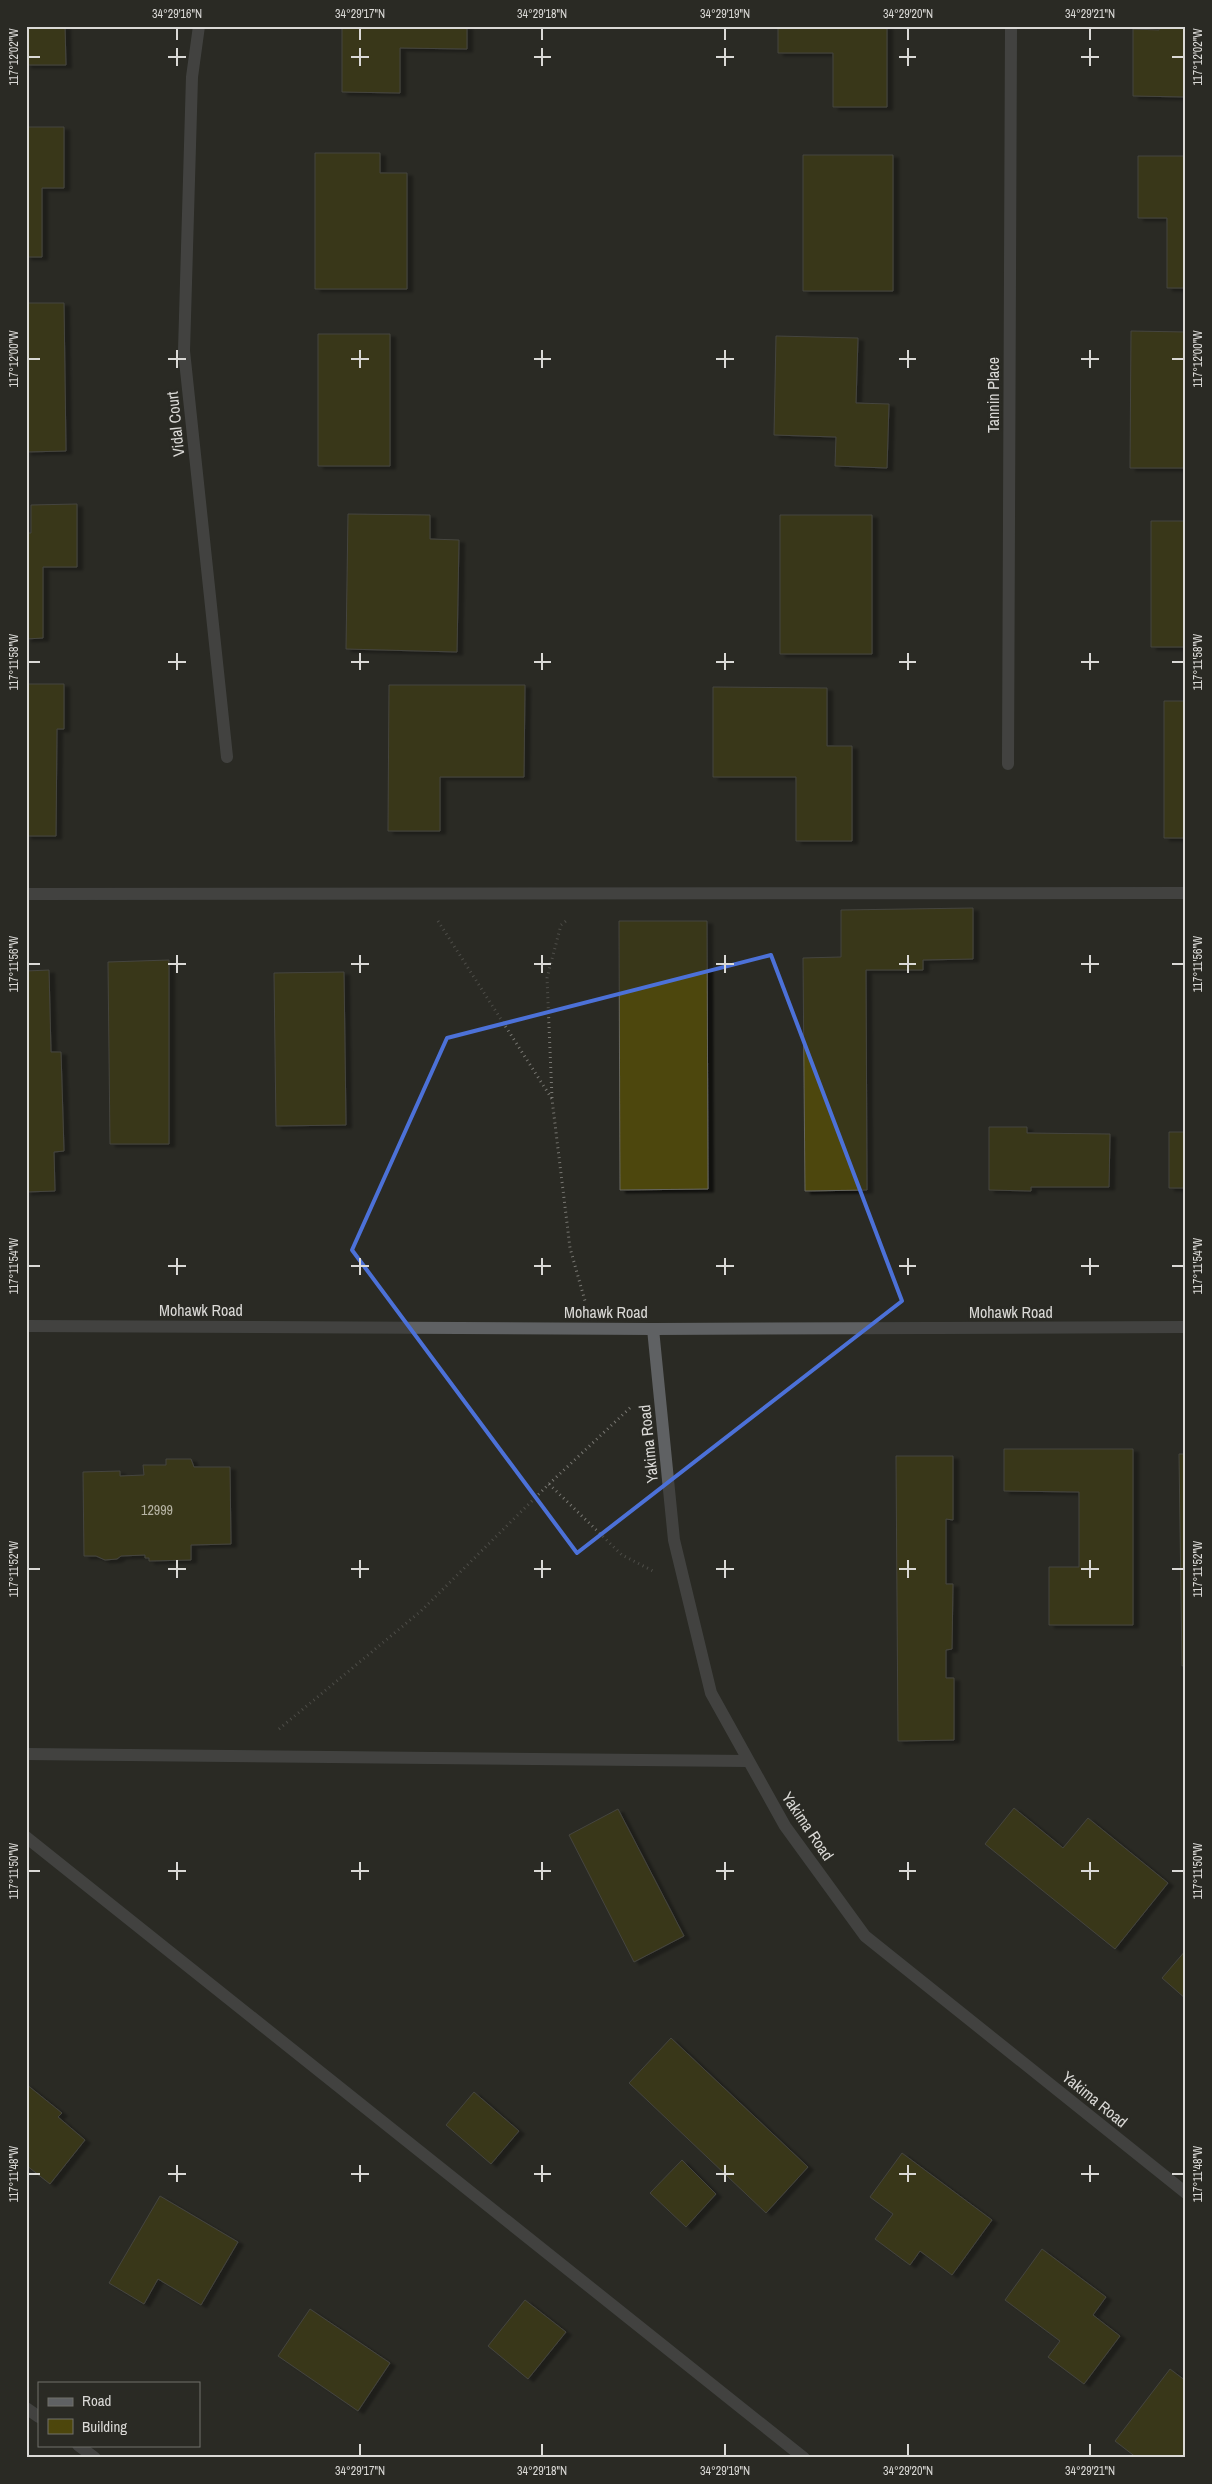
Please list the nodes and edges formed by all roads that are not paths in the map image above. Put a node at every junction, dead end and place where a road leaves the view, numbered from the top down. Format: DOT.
graph roads {
  1 [pos="199,26"];
  2 [pos="1010,26"];
  3 [pos="227,757"];
  4 [pos="1008,764"];
  5 [pos="1186,892"];
  6 [pos="26,894"];
  7 [pos="26,1326"];
  8 [pos="1186,1327"];
  9 [pos="653,1329"];
  10 [pos="26,1754"];
  11 [pos="748,1761"];
  12 [pos="26,1837"];
  13 [pos="1186,2193"];
  14 [pos="26,2408"];
  15 [pos="38,2416"];
  16 [pos="79,2446"];
  17 [pos="96,2458"];
  18 [pos="804,2458"];
  1 -- 3 [label="street, Vidal Court"];
  2 -- 4 [label="street, Tannin Place"];
  5 -- 6 [label="street"];
  7 -- 9 [label="street, Mohawk Road"];
  8 -- 9 [label="street, Mohawk Road"];
  9 -- 11 [label="street, Yakima Road"];
  10 -- 11 [label="street"];
  11 -- 13 [label="street, Yakima Road"];
  12 -- 18 [label="street"];
  14 -- 15 [label="street"];
  16 -- 17 [label="street"];
}
